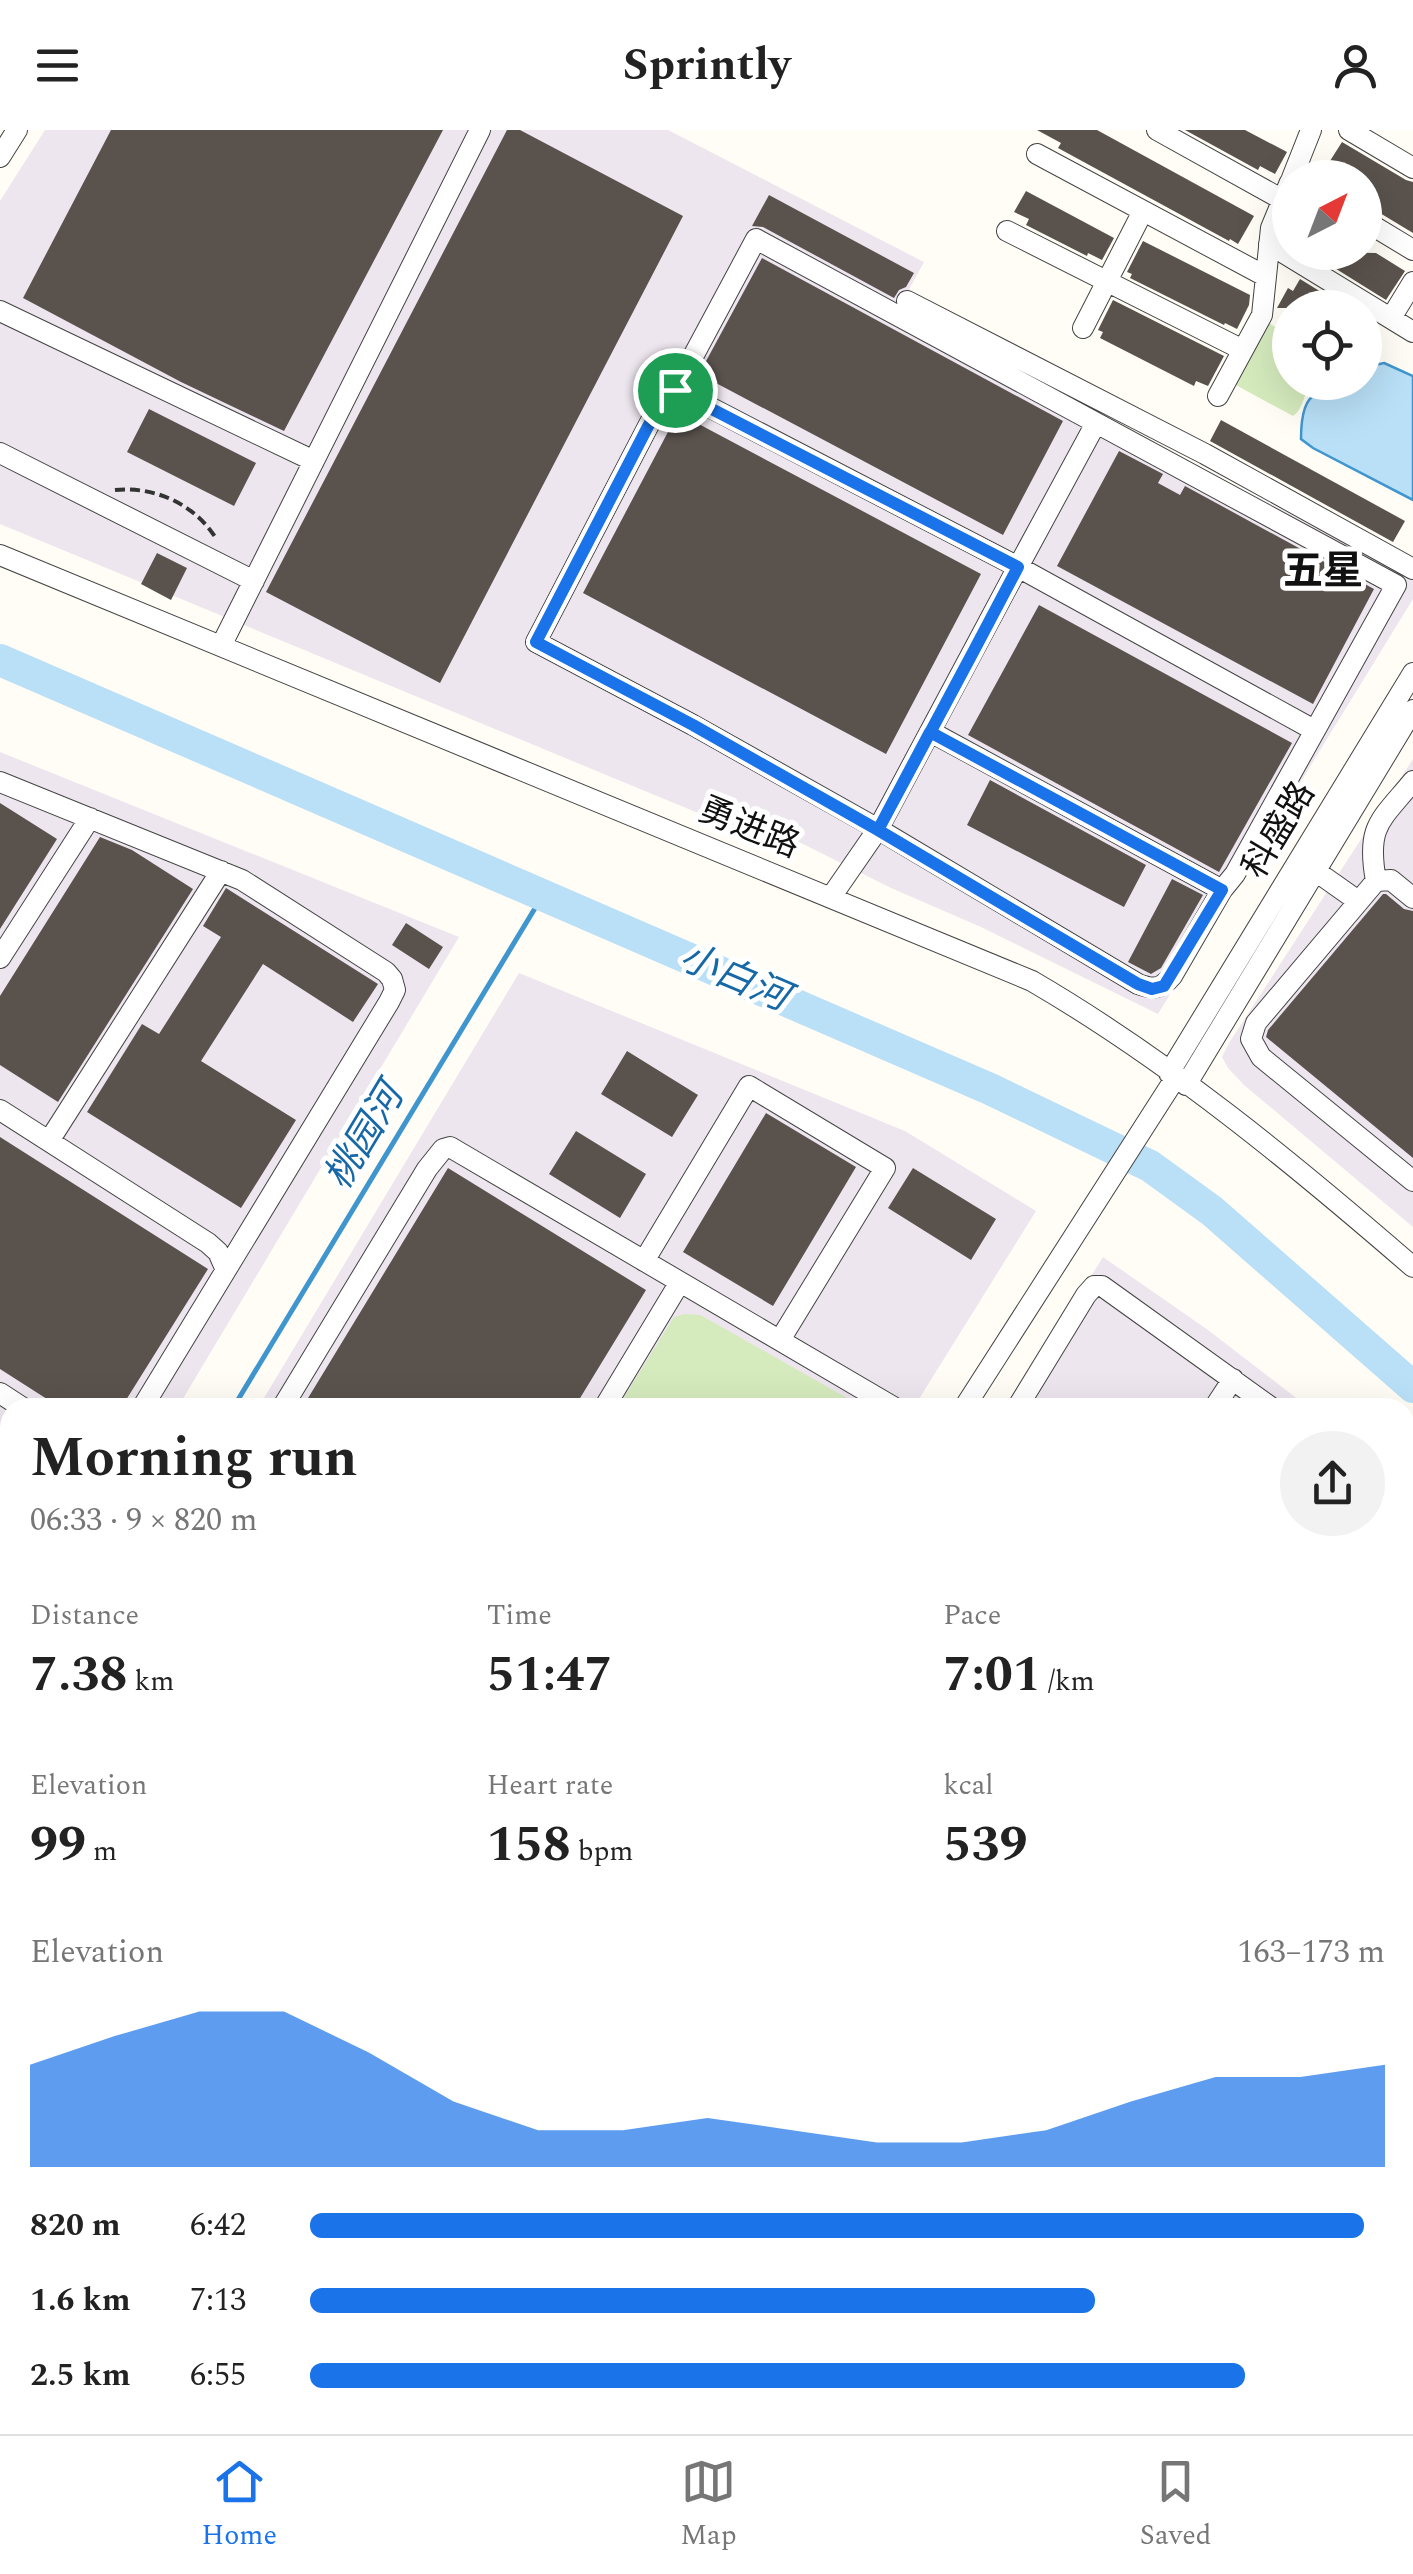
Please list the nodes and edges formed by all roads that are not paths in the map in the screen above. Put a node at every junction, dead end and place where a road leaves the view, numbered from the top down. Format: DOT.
graph roads {
  1 [pos="18,130"];
  2 [pos="480,130"];
  3 [pos="1157,130"];
  4 [pos="1311,130"];
  5 [pos="1349,130"];
  6 [pos="1037,154"];
  7 [pos="0,157"];
  8 [pos="1299,160"];
  9 [pos="1413,168"];
  10 [pos="1272,176"];
  11 [pos="1143,210"];
  12 [pos="1272,226"];
  13 [pos="1007,231"];
  14 [pos="1382,232"];
  15 [pos="1269,244"];
  16 [pos="1413,250"];
  17 [pos="1265,276"];
  18 [pos="1107,282"];
  19 [pos="1413,282"];
  20 [pos="907,300"];
  21 [pos="0,311"];
  22 [pos="1391,318"];
  23 [pos="1083,328"];
  24 [pos="1413,332"];
  25 [pos="1243,350"];
  26 [pos="675,390"];
  27 [pos="1218,396"];
  28 [pos="1096,423"];
  29 [pos="0,453"];
  30 [pos="314,461"];
  31 [pos="0,556"];
  32 [pos="1018,567"];
  33 [pos="1413,569"];
  34 [pos="254,580"];
  35 [pos="221,646"];
  36 [pos="1413,673"];
  37 [pos="1413,710"];
  38 [pos="1314,730"];
  39 [pos="930,732"];
  40 [pos="1413,781"];
  41 [pos="0,782"];
  42 [pos="90,818"];
  43 [pos="878,830"];
  44 [pos="1307,865"];
  45 [pos="221,871"];
  46 [pos="1376,881"];
  47 [pos="1222,890"];
  48 [pos="831,897"];
  49 [pos="1413,898"];
  50 [pos="1358,901"];
  51 [pos="0,958"];
  52 [pos="1177,1078"];
  53 [pos="0,1110"];
  54 [pos="48,1141"];
  55 [pos="1413,1181"];
  56 [pos="644,1261"];
  57 [pos="1413,1267"];
  58 [pos="226,1270"];
  59 [pos="680,1282"];
  60 [pos="780,1340"];
  61 [pos="1233,1379"];
  62 [pos="148,1398"];
  63 [pos="288,1398"];
  64 [pos="610,1398"];
  65 [pos="878,1398"];
  66 [pos="970,1398"];
  67 [pos="1023,1398"];
  68 [pos="1221,1398"];
  69 [pos="1259,1398"];
  1 -- 7 [label="street"];
  2 -- 30 [label="street"];
  3 -- 10 [label="street"];
  4 -- 8 [label="street"];
  5 -- 9 [label="street"];
  6 -- 11 [label="street"];
  11 -- 17 [label="street"];
  11 -- 18 [label="street"];
  12 -- 15 [label="street"];
  13 -- 18 [label="street"];
  14 -- 16 [label="street"];
  15 -- 17 [label="street"];
  15 -- 22 [label="street"];
  17 -- 25 [label="street"];
  18 -- 23 [label="street"];
  18 -- 25 [label="street"];
  19 -- 22 [label="street"];
  20 -- 33 [label="street"];
  21 -- 30 [label="street"];
  22 -- 24 [label="street"];
  25 -- 27 [label="street"];
  26 -- 28 [label="street"];
  26 -- 32 [label="street"];
  26 -- 43 [label="street"];
  28 -- 32 [label="street"];
  28 -- 38 [label="street"];
  29 -- 34 [label="street"];
  30 -- 34 [label="street"];
  31 -- 35 [label="street, 勇进路"];
  32 -- 38 [label="street"];
  32 -- 39 [label="street"];
  34 -- 35 [label="street"];
  35 -- 48 [label="street, 勇进路"];
  36 -- 44 [label="street, 科盛路"];
  37 -- 44 [label="street, 科盛路"];
  38 -- 47 [label="street"];
  39 -- 43 [label="street"];
  39 -- 47 [label="street"];
  40 -- 46 [label="street"];
  41 -- 42 [label="street"];
  42 -- 45 [label="street"];
  42 -- 51 [label="street"];
  43 -- 47 [label="street"];
  43 -- 48 [label="street"];
  44 -- 50 [label="street"];
  44 -- 52 [label="street, 科盛路"];
  45 -- 54 [label="street"];
  45 -- 58 [label="street"];
  46 -- 49 [label="street"];
  46 -- 50 [label="street"];
  48 -- 52 [label="street, 勇进路"];
  50 -- 55 [label="street"];
  52 -- 57 [label="street, 勇进路"];
  52 -- 66 [label="street, 科盛路"];
  53 -- 54 [label="street"];
  54 -- 58 [label="street"];
  56 -- 59 [label="street"];
  56 -- 60 [label="street"];
  56 -- 63 [label="street"];
  58 -- 62 [label="street"];
  59 -- 60 [label="street"];
  59 -- 64 [label="street"];
  60 -- 65 [label="street"];
  61 -- 67 [label="street"];
  61 -- 68 [label="street"];
  61 -- 69 [label="street"];
}
